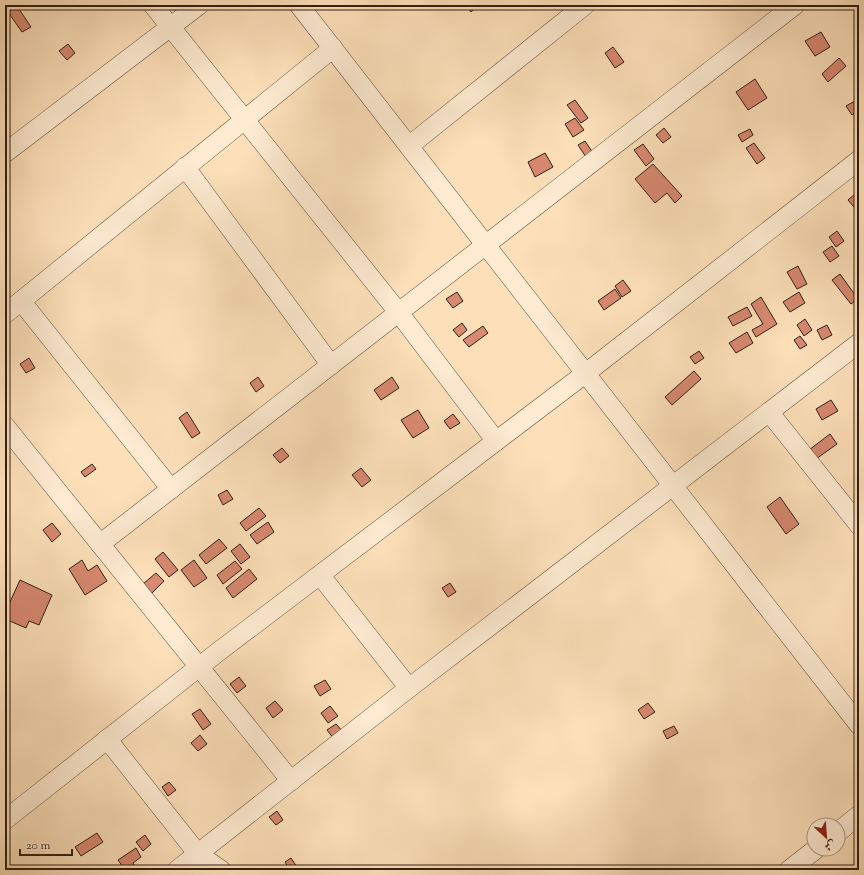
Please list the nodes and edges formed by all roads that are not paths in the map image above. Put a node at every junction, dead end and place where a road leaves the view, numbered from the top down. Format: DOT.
graph roads {
  1 [pos="153,5"];
  2 [pos="199,5"];
  3 [pos="299,5"];
  4 [pos="585,5"];
  5 [pos="795,5"];
  6 [pos="170,27"];
  7 [pos="333,48"];
  8 [pos="246,119"];
  9 [pos="409,146"];
  10 [pos="5,154"];
  11 [pos="859,160"];
  12 [pos="185,168"];
  13 [pos="486,245"];
  14 [pos="21,301"];
  15 [pos="399,313"];
  16 [pos="5,314"];
  17 [pos="859,343"];
  18 [pos="331,365"];
  19 [pos="586,373"];
  20 [pos="769,412"];
  21 [pos="5,426"];
  22 [pos="496,441"];
  23 [pos="674,486"];
  24 [pos="171,489"];
  25 [pos="859,525"];
  26 [pos="100,544"];
  27 [pos="320,575"];
  28 [pos="199,667"];
  29 [pos="409,688"];
  30 [pos="859,725"];
  31 [pos="107,738"];
  32 [pos="291,781"];
  33 [pos="859,816"];
  34 [pos="5,820"];
  35 [pos="846,826"];
  36 [pos="198,854"];
  37 [pos="806,857"];
  38 [pos="178,870"];
  39 [pos="221,870"];
  40 [pos="789,870"];
  1 -- 6 [label="street"];
  2 -- 6 [label="street"];
  3 -- 7 [label="street"];
  4 -- 9 [label="street"];
  5 -- 13 [label="street"];
  6 -- 8 [label="street"];
  6 -- 10 [label="street"];
  7 -- 8 [label="street"];
  7 -- 9 [label="street"];
  8 -- 12 [label="street"];
  8 -- 15 [label="street"];
  9 -- 13 [label="street"];
  11 -- 19 [label="street"];
  12 -- 14 [label="street"];
  12 -- 18 [label="street"];
  13 -- 15 [label="street"];
  13 -- 19 [label="street"];
  14 -- 16 [label="street"];
  14 -- 24 [label="street"];
  15 -- 18 [label="street"];
  15 -- 22 [label="street"];
  17 -- 20 [label="street"];
  18 -- 24 [label="street"];
  19 -- 22 [label="street"];
  19 -- 23 [label="street"];
  20 -- 23 [label="street"];
  20 -- 25 [label="street"];
  21 -- 26 [label="street"];
  22 -- 27 [label="street"];
  23 -- 29 [label="street"];
  23 -- 30 [label="street"];
  24 -- 26 [label="street"];
  26 -- 28 [label="street"];
  27 -- 28 [label="street"];
  27 -- 29 [label="street"];
  28 -- 31 [label="street"];
  28 -- 32 [label="street"];
  29 -- 32 [label="street"];
  31 -- 34 [label="street"];
  31 -- 36 [label="street"];
  32 -- 36 [label="street"];
  33 -- 35 [label="street"];
  36 -- 38 [label="street"];
  36 -- 39 [label="street"];
  37 -- 40 [label="street"];
}
